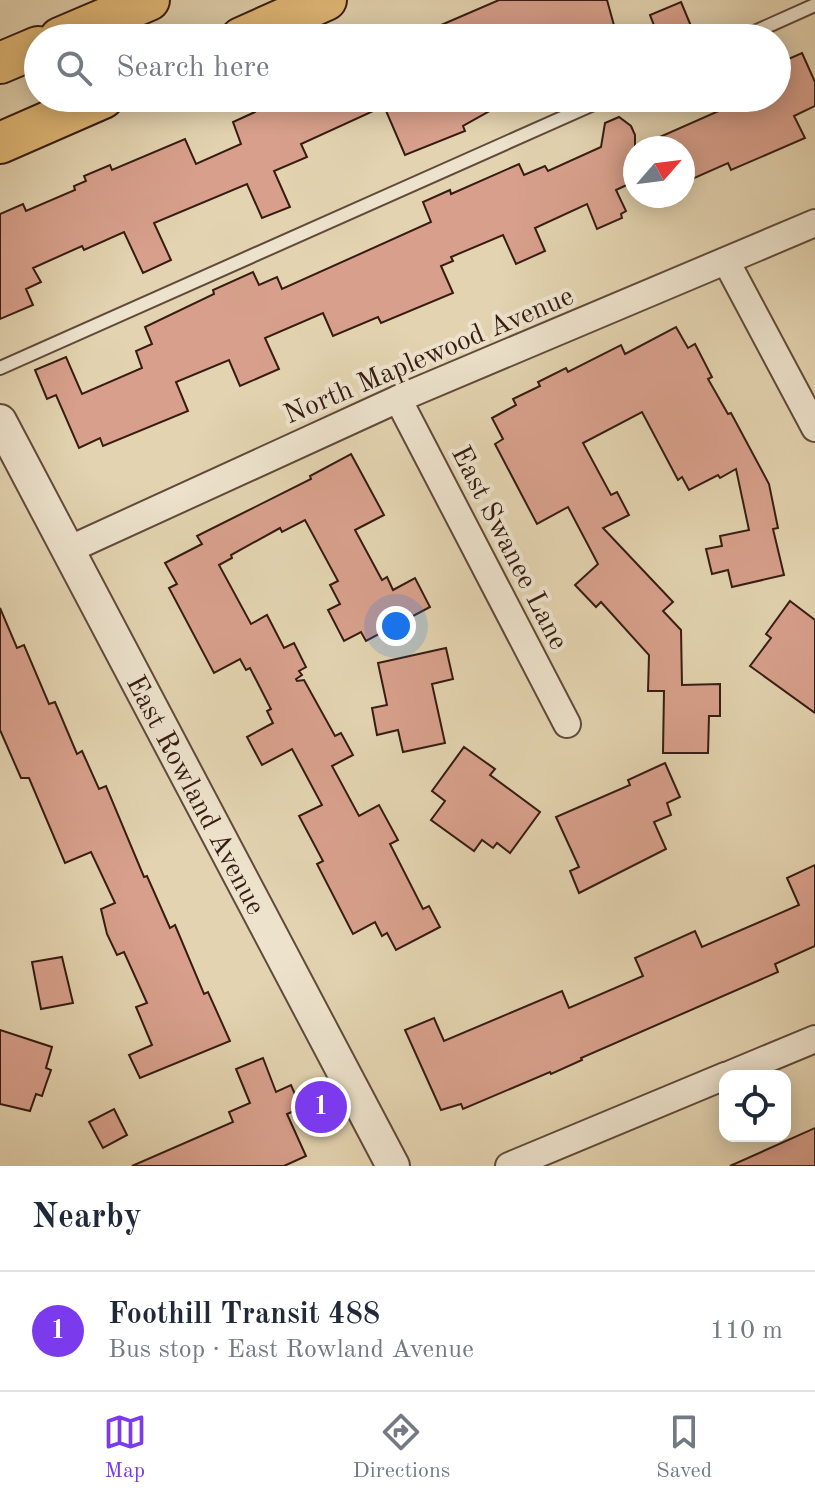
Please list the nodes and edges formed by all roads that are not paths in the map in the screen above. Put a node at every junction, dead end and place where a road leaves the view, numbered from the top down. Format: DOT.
graph roads {
  1 [pos="149,0"];
  2 [pos="326,0"];
  3 [pos="815,5"];
  4 [pos="93,24"];
  5 [pos="272,24"];
  6 [pos="772,24"];
  7 [pos="24,53"];
  8 [pos="0,63"];
  9 [pos="71,112"];
  10 [pos="576,112"];
  11 [pos="0,143"];
  12 [pos="815,223"];
  13 [pos="726,261"];
  14 [pos="0,368"];
  15 [pos="398,399"];
  16 [pos="0,421"];
  17 [pos="815,428"];
  18 [pos="68,550"];
  19 [pos="567,724"];
  20 [pos="815,1039"];
  21 [pos="740,1070"];
  22 [pos="719,1079"];
  23 [pos="393,1166"];
  24 [pos="509,1166"];
  1 -- 4 [label="main road"];
  2 -- 5 [label="main road"];
  3 -- 6 [label="lane"];
  7 -- 8 [label="main road"];
  9 -- 11 [label="main road"];
  10 -- 14 [label="lane"];
  12 -- 13 [label="street, North Maplewood Avenue"];
  13 -- 15 [label="street, North Maplewood Avenue"];
  13 -- 17 [label="street"];
  15 -- 18 [label="street, North Maplewood Avenue"];
  15 -- 19 [label="street, East Swanee Lane"];
  16 -- 18 [label="street, East Rowland Avenue"];
  18 -- 23 [label="street, East Rowland Avenue"];
  20 -- 21 [label="street"];
  22 -- 24 [label="street"];
}
